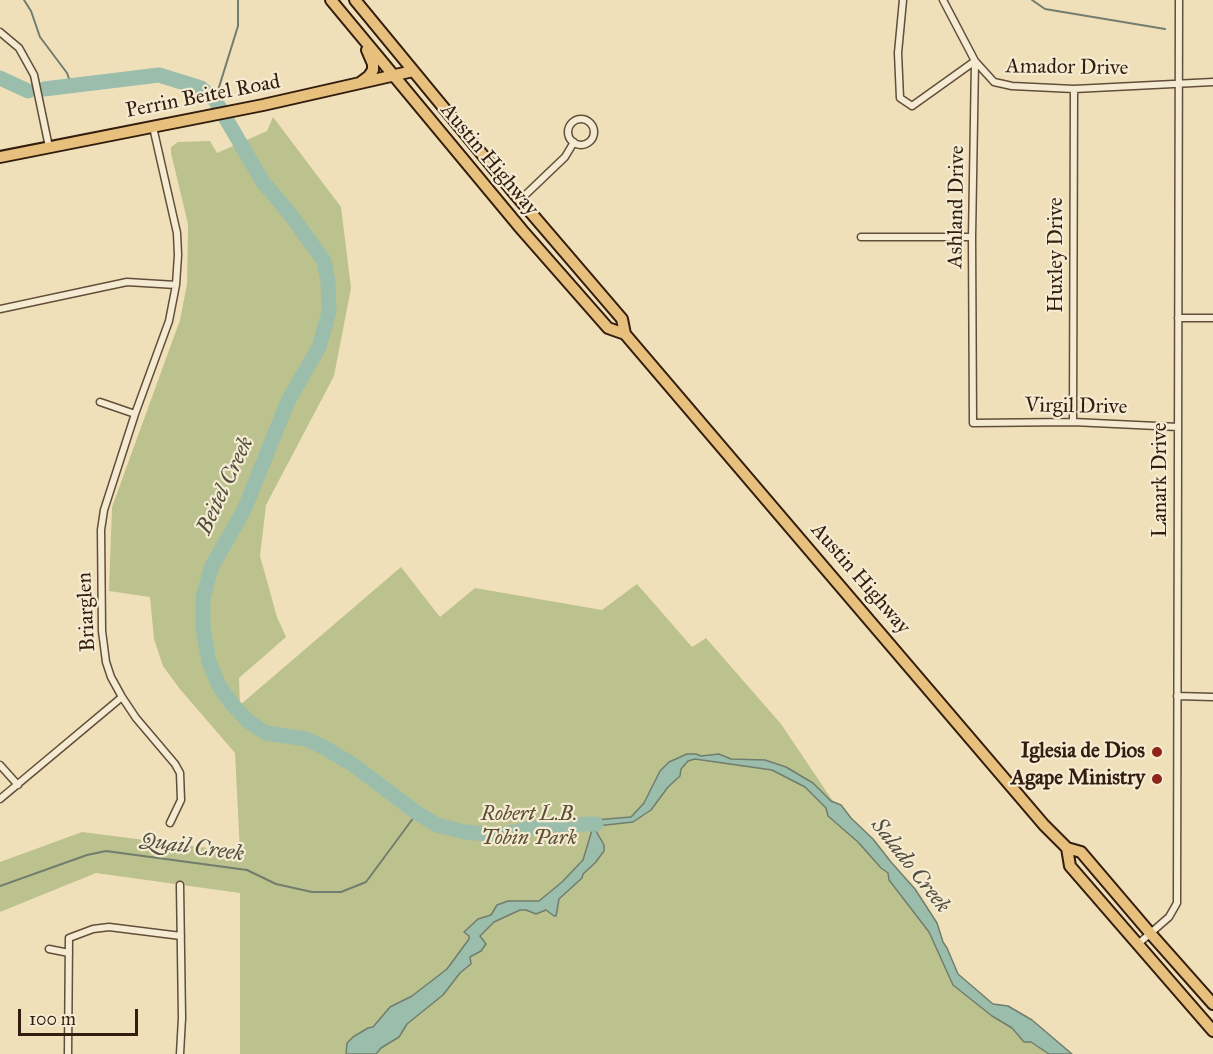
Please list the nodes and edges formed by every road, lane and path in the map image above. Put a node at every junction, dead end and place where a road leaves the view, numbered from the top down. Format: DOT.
graph roads {
  1 [pos="331,0"];
  2 [pos="355,0"];
  3 [pos="903,0"];
  4 [pos="943,0"];
  5 [pos="1179,0"];
  6 [pos="0,32"];
  7 [pos="362,37"];
  8 [pos="975,61"];
  9 [pos="413,72"];
  10 [pos="393,76"];
  11 [pos="1213,82"];
  12 [pos="358,84"];
  13 [pos="1179,85"];
  14 [pos="1074,89"];
  15 [pos="153,127"];
  16 [pos="574,142"];
  17 [pos="49,147"];
  18 [pos="0,157"];
  19 [pos="520,200"];
  20 [pos="861,237"];
  21 [pos="972,237"];
  22 [pos="176,285"];
  23 [pos="0,309"];
  24 [pos="1178,318"];
  25 [pos="1213,318"];
  26 [pos="625,334"];
  27 [pos="100,402"];
  28 [pos="135,414"];
  29 [pos="1073,422"];
  30 [pos="973,423"];
  31 [pos="1178,427"];
  32 [pos="1177,696"];
  33 [pos="122,697"];
  34 [pos="1213,697"];
  35 [pos="0,765"];
  36 [pos="18,785"];
  37 [pos="0,799"];
  38 [pos="170,823"];
  39 [pos="1067,848"];
  40 [pos="180,885"];
  41 [pos="1150,933"];
  42 [pos="181,936"];
  43 [pos="1138,944"];
  44 [pos="49,949"];
  45 [pos="69,953"];
  46 [pos="1213,1004"];
  47 [pos="1213,1031"];
  48 [pos="68,1054"];
  49 [pos="180,1054"];
  1 -- 7 [label="main road, Austin Highway"];
  2 -- 9 [label="main road, Austin Highway"];
  3 -- 8 [label="street, Amador Drive"];
  4 -- 8 [label="street, Ashland Drive"];
  5 -- 13 [label="street, Lanark Drive"];
  6 -- 17 [label="street"];
  7 -- 10 [label="main road, Austin Highway"];
  7 -- 12 [label="main road"];
  8 -- 14 [label="street, Amador Drive"];
  8 -- 21 [label="street, Ashland Drive"];
  9 -- 10 [label="main road, Perrin Beitel Road"];
  9 -- 19 [label="main road, Austin Highway"];
  10 -- 12 [label="main road, Perrin Beitel Road"];
  10 -- 26 [label="main road, Austin Highway"];
  11 -- 13 [label="street, Amador Drive"];
  12 -- 15 [label="main road, Perrin Beitel Road"];
  13 -- 14 [label="street, Amador Drive"];
  13 -- 24 [label="street, Lanark Drive"];
  14 -- 29 [label="street, Huxley Drive"];
  15 -- 17 [label="main road, Perrin Beitel Road"];
  15 -- 22 [label="street, Briarglen"];
  16 -- 16 [label="street"];
  16 -- 19 [label="street"];
  17 -- 18 [label="main road, Perrin Beitel Road"];
  19 -- 26 [label="main road, Austin Highway"];
  20 -- 21 [label="street"];
  21 -- 30 [label="street, Ashland Drive"];
  22 -- 23 [label="street"];
  22 -- 28 [label="street, Briarglen"];
  24 -- 25 [label="street"];
  24 -- 31 [label="street, Lanark Drive"];
  26 -- 39 [label="main road, Austin Highway"];
  27 -- 28 [label="street"];
  28 -- 33 [label="street, Briarglen"];
  29 -- 30 [label="street, Virgil Drive"];
  29 -- 31 [label="street, Virgil Drive"];
  31 -- 32 [label="street, Lanark Drive"];
  32 -- 34 [label="street"];
  32 -- 41 [label="street, Lanark Drive"];
  33 -- 36 [label="street"];
  33 -- 38 [label="street, Briarglen"];
  35 -- 36 [label="street"];
  36 -- 37 [label="street"];
  39 -- 41 [label="main road, Austin Highway"];
  39 -- 43 [label="main road, Austin Highway"];
  40 -- 42 [label="street"];
  41 -- 43 [label="street, Lanark Drive"];
  41 -- 46 [label="main road, Austin Highway"];
  42 -- 45 [label="street"];
  42 -- 49 [label="street"];
  43 -- 47 [label="main road, Austin Highway"];
  44 -- 45 [label="street"];
  45 -- 48 [label="street"];
}
